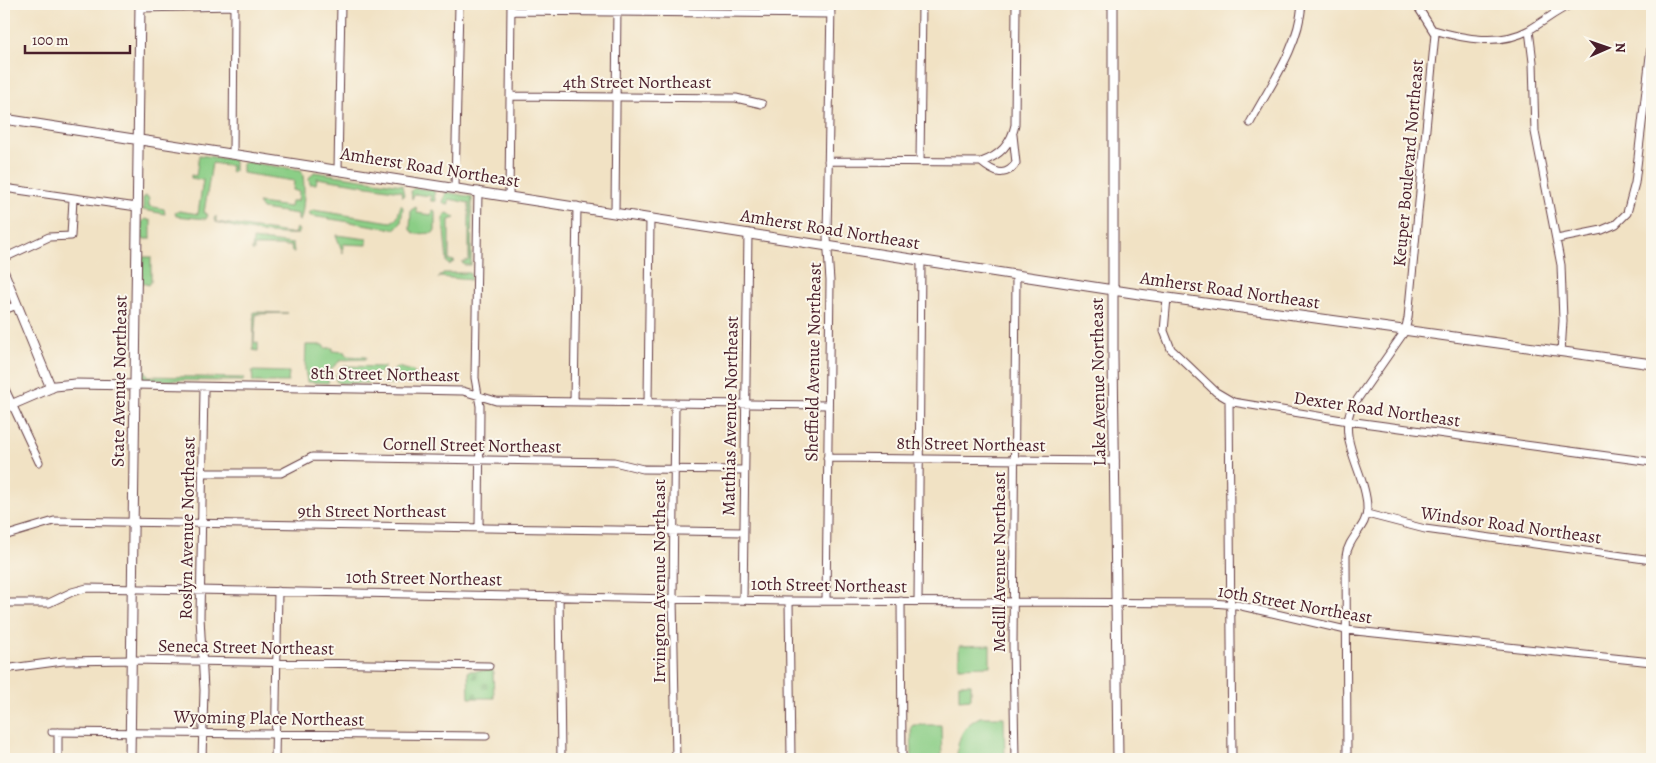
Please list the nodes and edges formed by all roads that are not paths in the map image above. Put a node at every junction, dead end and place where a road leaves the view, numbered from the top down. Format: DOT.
graph roads {
  1 [pos="341,4"];
  2 [pos="459,4"];
  3 [pos="617,4"];
  4 [pos="831,4"];
  5 [pos="922,4"];
  6 [pos="1016,4"];
  7 [pos="1074,4"];
  8 [pos="1113,4"];
  9 [pos="1302,4"];
  10 [pos="1416,4"];
  11 [pos="1551,4"];
  12 [pos="1572,4"];
  13 [pos="234,5"];
  14 [pos="140,6"];
  15 [pos="511,7"];
  16 [pos="617,12"];
  17 [pos="1555,12"];
  18 [pos="831,14"];
  19 [pos="1434,30"];
  20 [pos="1529,30"];
  21 [pos="1652,39"];
  22 [pos="510,96"];
  23 [pos="616,97"];
  24 [pos="762,104"];
  25 [pos="4,119"];
  26 [pos="1250,122"];
  27 [pos="1013,135"];
  28 [pos="138,140"];
  29 [pos="233,154"];
  30 [pos="828,161"];
  31 [pos="920,162"];
  32 [pos="981,162"];
  33 [pos="338,169"];
  34 [pos="4,188"];
  35 [pos="455,188"];
  36 [pos="478,191"];
  37 [pos="509,196"];
  38 [pos="73,199"];
  39 [pos="577,206"];
  40 [pos="137,207"];
  41 [pos="615,212"];
  42 [pos="650,218"];
  43 [pos="748,233"];
  44 [pos="1558,239"];
  45 [pos="828,246"];
  46 [pos="4,258"];
  47 [pos="921,260"];
  48 [pos="4,273"];
  49 [pos="1016,275"];
  50 [pos="1113,290"];
  51 [pos="1167,298"];
  52 [pos="17,305"];
  53 [pos="4,310"];
  54 [pos="1405,330"];
  55 [pos="1561,352"];
  56 [pos="1652,364"];
  57 [pos="135,385"];
  58 [pos="4,387"];
  59 [pos="51,388"];
  60 [pos="204,388"];
  61 [pos="478,396"];
  62 [pos="1229,400"];
  63 [pos="574,402"];
  64 [pos="648,403"];
  65 [pos="675,403"];
  66 [pos="745,404"];
  67 [pos="828,405"];
  68 [pos="8,406"];
  69 [pos="1348,421"];
  70 [pos="827,458"];
  71 [pos="918,459"];
  72 [pos="480,460"];
  73 [pos="1014,460"];
  74 [pos="1115,461"];
  75 [pos="39,462"];
  76 [pos="1652,462"];
  77 [pos="674,469"];
  78 [pos="744,470"];
  79 [pos="202,473"];
  80 [pos="1367,514"];
  81 [pos="133,522"];
  82 [pos="202,524"];
  83 [pos="479,527"];
  84 [pos="673,530"];
  85 [pos="743,532"];
  86 [pos="4,536"];
  87 [pos="1652,560"];
  88 [pos="132,589"];
  89 [pos="200,590"];
  90 [pos="278,590"];
  91 [pos="559,596"];
  92 [pos="673,598"];
  93 [pos="742,600"];
  94 [pos="789,601"];
  95 [pos="826,601"];
  96 [pos="901,601"];
  97 [pos="918,601"];
  98 [pos="4,602"];
  99 [pos="1014,602"];
  100 [pos="1116,603"];
  101 [pos="1230,604"];
  102 [pos="1346,630"];
  103 [pos="132,660"];
  104 [pos="202,661"];
  105 [pos="278,662"];
  106 [pos="1652,662"];
  107 [pos="489,666"];
  108 [pos="4,669"];
  109 [pos="131,732"];
  110 [pos="203,733"];
  111 [pos="276,733"];
  112 [pos="486,736"];
  113 [pos="58,759"];
  114 [pos="130,759"];
  115 [pos="202,759"];
  116 [pos="275,759"];
  117 [pos="561,759"];
  118 [pos="676,759"];
  119 [pos="791,759"];
  120 [pos="902,759"];
  121 [pos="1015,759"];
  122 [pos="1118,759"];
  123 [pos="1232,759"];
  124 [pos="1347,759"];
  1 -- 33 [label="street"];
  2 -- 35 [label="street"];
  3 -- 16 [label="street"];
  4 -- 18 [label="street, Sheffield Avenue Northeast"];
  5 -- 31 [label="street"];
  6 -- 27 [label="street"];
  7 -- 8 [label="street"];
  8 -- 50 [label="street, Lake Avenue Northeast"];
  9 -- 26 [label="street"];
  10 -- 19 [label="street"];
  11 -- 17 [label="street"];
  12 -- 17 [label="street"];
  13 -- 14 [label="street"];
  13 -- 29 [label="street"];
  14 -- 28 [label="street, State Avenue Northeast"];
  15 -- 16 [label="street"];
  15 -- 22 [label="street"];
  16 -- 18 [label="street"];
  16 -- 23 [label="street"];
  17 -- 20 [label="street"];
  18 -- 30 [label="street, Sheffield Avenue Northeast"];
  19 -- 20 [label="street"];
  19 -- 54 [label="street, Keuper Boulevard Northeast"];
  20 -- 44 [label="street"];
  21 -- 44 [label="street"];
  22 -- 23 [label="street, 4th Street Northeast"];
  22 -- 37 [label="street"];
  23 -- 24 [label="street, 4th Street Northeast"];
  23 -- 41 [label="street"];
  25 -- 28 [label="street, Amherst Road Northeast"];
  27 -- 32 [label="street"];
  27 -- 32 [label="street"];
  28 -- 29 [label="street, Amherst Road Northeast"];
  28 -- 40 [label="street, State Avenue Northeast"];
  29 -- 33 [label="street, Amherst Road Northeast"];
  30 -- 31 [label="street"];
  30 -- 45 [label="street, Sheffield Avenue Northeast"];
  31 -- 32 [label="street"];
  33 -- 35 [label="street, Amherst Road Northeast"];
  34 -- 38 [label="street"];
  35 -- 36 [label="street, Amherst Road Northeast"];
  36 -- 37 [label="street, Amherst Road Northeast"];
  36 -- 61 [label="street"];
  37 -- 39 [label="street, Amherst Road Northeast"];
  38 -- 40 [label="street"];
  38 -- 46 [label="street"];
  39 -- 41 [label="street, Amherst Road Northeast"];
  39 -- 63 [label="street"];
  40 -- 57 [label="street, State Avenue Northeast"];
  41 -- 42 [label="street, Amherst Road Northeast"];
  42 -- 43 [label="street, Amherst Road Northeast"];
  42 -- 64 [label="street"];
  43 -- 45 [label="street, Amherst Road Northeast"];
  43 -- 66 [label="street, Matthias Avenue Northeast"];
  44 -- 55 [label="street"];
  45 -- 47 [label="street, Amherst Road Northeast"];
  45 -- 67 [label="street, Sheffield Avenue Northeast"];
  47 -- 49 [label="street, Amherst Road Northeast"];
  47 -- 71 [label="street"];
  48 -- 52 [label="street"];
  49 -- 50 [label="street, Amherst Road Northeast"];
  49 -- 73 [label="street, Medill Avenue Northeast"];
  50 -- 51 [label="street, Amherst Road Northeast"];
  50 -- 74 [label="street, Lake Avenue Northeast"];
  51 -- 54 [label="street, Amherst Road Northeast"];
  51 -- 62 [label="street, Dexter Road Northeast"];
  52 -- 53 [label="street"];
  52 -- 59 [label="street"];
  54 -- 55 [label="street, Amherst Road Northeast"];
  54 -- 69 [label="street"];
  55 -- 56 [label="street, Amherst Road Northeast"];
  57 -- 59 [label="street, 8th Street Northeast"];
  57 -- 60 [label="street, 8th Street Northeast"];
  57 -- 81 [label="street, State Avenue Northeast"];
  58 -- 68 [label="street"];
  59 -- 68 [label="street, 8th Street Northeast"];
  60 -- 61 [label="street, 8th Street Northeast"];
  60 -- 79 [label="street, Roslyn Avenue Northeast"];
  61 -- 63 [label="street, 8th Street Northeast"];
  61 -- 72 [label="street"];
  62 -- 69 [label="street, Dexter Road Northeast"];
  62 -- 101 [label="street"];
  63 -- 64 [label="street, 8th Street Northeast"];
  64 -- 65 [label="street, 8th Street Northeast"];
  65 -- 66 [label="street, 8th Street Northeast"];
  65 -- 77 [label="street, Irvington Avenue Northeast"];
  66 -- 67 [label="street, 8th Street Northeast"];
  66 -- 78 [label="street, Matthias Avenue Northeast"];
  67 -- 70 [label="street, Sheffield Avenue Northeast"];
  68 -- 75 [label="street"];
  69 -- 76 [label="street, Dexter Road Northeast"];
  69 -- 80 [label="street"];
  70 -- 71 [label="street, 8th Street Northeast"];
  70 -- 95 [label="street, Sheffield Avenue Northeast"];
  71 -- 73 [label="street, 8th Street Northeast"];
  71 -- 97 [label="street"];
  72 -- 77 [label="street, Cornell Street Northeast"];
  72 -- 79 [label="street, Cornell Street Northeast"];
  72 -- 83 [label="street"];
  73 -- 74 [label="street, 8th Street Northeast"];
  73 -- 99 [label="street, Medill Avenue Northeast"];
  74 -- 100 [label="street, Lake Avenue Northeast"];
  77 -- 78 [label="street, Cornell Street Northeast"];
  77 -- 84 [label="street, Irvington Avenue Northeast"];
  78 -- 85 [label="street, Matthias Avenue Northeast"];
  79 -- 82 [label="street, Roslyn Avenue Northeast"];
  80 -- 87 [label="street, Windsor Road Northeast"];
  80 -- 102 [label="street"];
  81 -- 82 [label="street, 9th Street Northeast"];
  81 -- 86 [label="street, 9th Street Northeast"];
  81 -- 88 [label="street, State Avenue Northeast"];
  82 -- 83 [label="street, 9th Street Northeast"];
  82 -- 89 [label="street, Roslyn Avenue Northeast"];
  83 -- 84 [label="street, 9th Street Northeast"];
  84 -- 85 [label="street, 9th Street Northeast"];
  84 -- 92 [label="street, Irvington Avenue Northeast"];
  85 -- 93 [label="street, Matthias Avenue Northeast"];
  88 -- 89 [label="street, 10th Street Northeast"];
  88 -- 98 [label="street, 10th Street Northeast"];
  88 -- 103 [label="street, State Avenue Northeast"];
  89 -- 90 [label="street, 10th Street Northeast"];
  89 -- 104 [label="street, Roslyn Avenue Northeast"];
  90 -- 91 [label="street, 10th Street Northeast"];
  90 -- 105 [label="street"];
  91 -- 92 [label="street, 10th Street Northeast"];
  91 -- 117 [label="street"];
  92 -- 93 [label="street, 10th Street Northeast"];
  92 -- 118 [label="street, Irvington Avenue Northeast"];
  93 -- 94 [label="street, 10th Street Northeast"];
  94 -- 95 [label="street, 10th Street Northeast"];
  94 -- 119 [label="street"];
  95 -- 96 [label="street, 10th Street Northeast"];
  96 -- 97 [label="street, 10th Street Northeast"];
  96 -- 120 [label="street"];
  97 -- 99 [label="street, 10th Street Northeast"];
  99 -- 100 [label="street, 10th Street Northeast"];
  99 -- 121 [label="street, Medill Avenue Northeast"];
  100 -- 101 [label="street, 10th Street Northeast"];
  100 -- 122 [label="street, Lake Avenue Northeast"];
  101 -- 102 [label="street, 10th Street Northeast"];
  101 -- 123 [label="street"];
  102 -- 106 [label="street, 10th Street Northeast"];
  102 -- 124 [label="street"];
  103 -- 104 [label="street, Seneca Street Northeast"];
  103 -- 108 [label="street, Seneca Street Northeast"];
  103 -- 109 [label="street, State Avenue Northeast"];
  104 -- 105 [label="street, Seneca Street Northeast"];
  104 -- 110 [label="street, Roslyn Avenue Northeast"];
  105 -- 107 [label="street, Seneca Street Northeast"];
  105 -- 111 [label="street"];
  109 -- 110 [label="street, Wyoming Place Northeast"];
  109 -- 113 [label="street, Wyoming Place Northeast"];
  109 -- 114 [label="street, State Avenue Northeast"];
  110 -- 111 [label="street, Wyoming Place Northeast"];
  110 -- 115 [label="street, Roslyn Avenue Northeast"];
  111 -- 112 [label="street, Wyoming Place Northeast"];
  111 -- 116 [label="street"];
}
